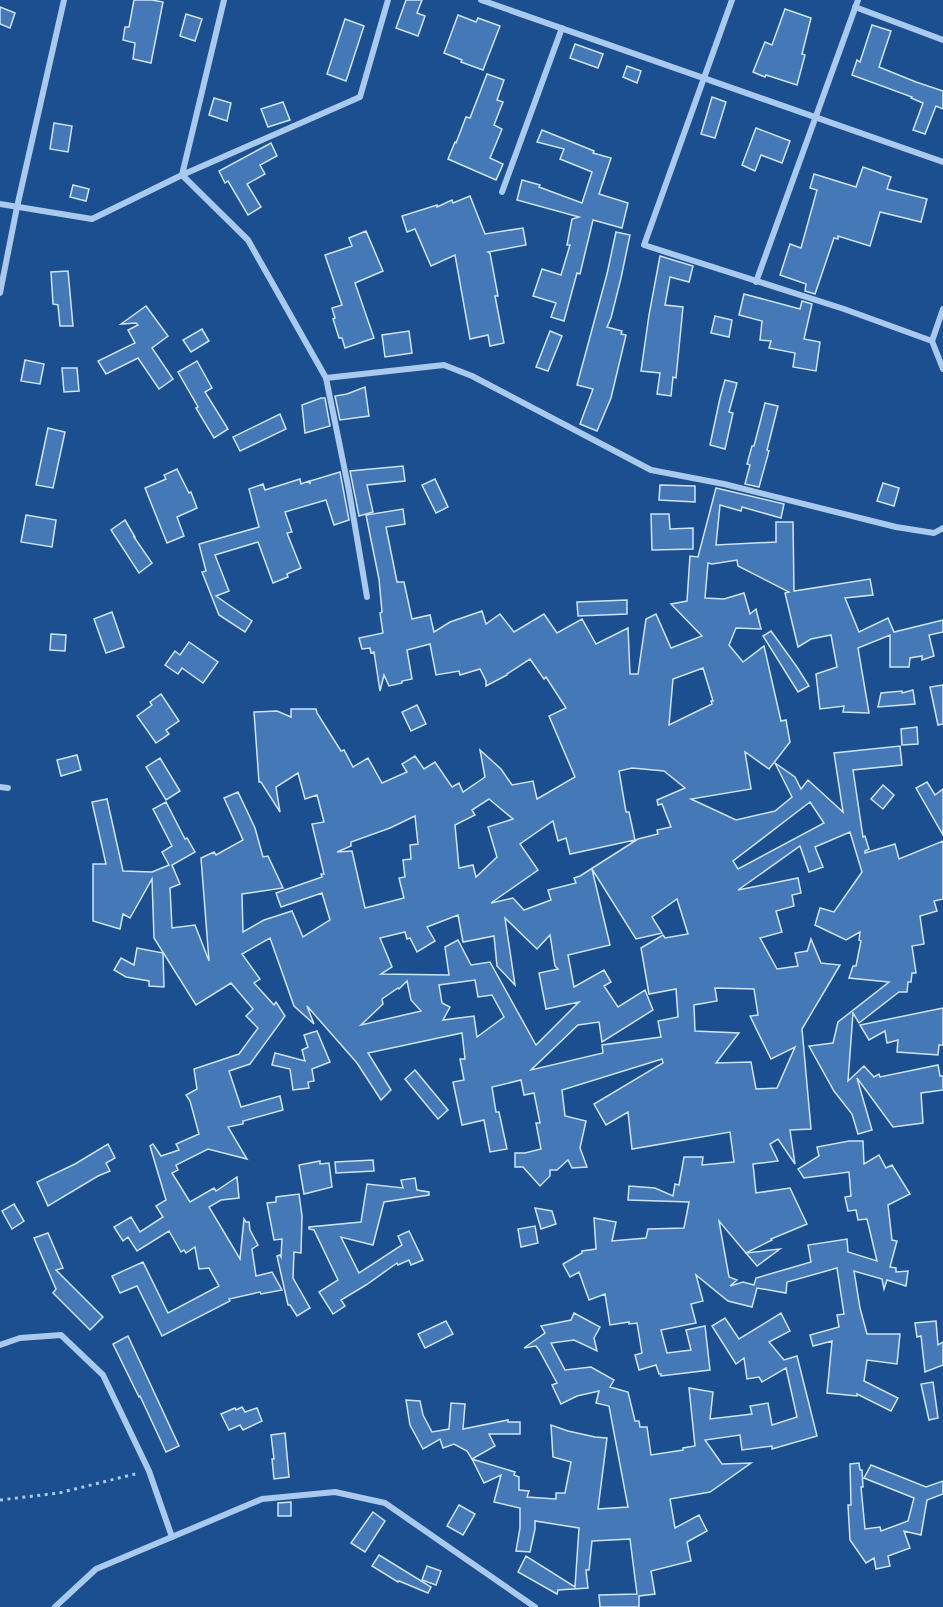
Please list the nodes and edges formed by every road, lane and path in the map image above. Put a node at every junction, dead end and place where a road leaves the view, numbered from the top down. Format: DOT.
graph roads {
  1 [pos="64,0"];
  2 [pos="224,0"];
  3 [pos="388,0"];
  4 [pos="482,0"];
  5 [pos="732,0"];
  6 [pos="858,0"];
  7 [pos="855,7"];
  8 [pos="562,28"];
  9 [pos="943,40"];
  10 [pos="704,78"];
  11 [pos="815,117"];
  12 [pos="943,162"];
  13 [pos="182,175"];
  14 [pos="502,192"];
  15 [pos="0,204"];
  16 [pos="18,207"];
  17 [pos="756,282"];
  18 [pos="0,293"];
  19 [pos="943,309"];
  20 [pos="932,341"];
  21 [pos="943,369"];
  22 [pos="326,378"];
  23 [pos="943,528"];
  24 [pos="367,597"];
  25 [pos="0,787"];
  26 [pos="8,788"];
  27 [pos="0,1345"];
  28 [pos="149,1471"];
  29 [pos="0,1500"];
  30 [pos="172,1537"];
  31 [pos="55,1607"];
  32 [pos="535,1607"];
  1 -- 16 [label="street"];
  2 -- 13 [label="street"];
  3 -- 13 [label="street"];
  4 -- 8 [label="street"];
  5 -- 10 [label="street"];
  6 -- 7 [label="street"];
  7 -- 9 [label="street"];
  7 -- 11 [label="street"];
  8 -- 10 [label="street"];
  8 -- 14 [label="street"];
  10 -- 11 [label="street"];
  10 -- 17 [label="street"];
  11 -- 12 [label="street"];
  11 -- 17 [label="street"];
  13 -- 16 [label="street"];
  13 -- 22 [label="street"];
  15 -- 16 [label="street"];
  16 -- 18 [label="street"];
  17 -- 20 [label="street"];
  19 -- 20 [label="street"];
  20 -- 21 [label="street"];
  22 -- 23 [label="street"];
  22 -- 24 [label="street"];
  25 -- 26 [label="street"];
  27 -- 28 [label="street"];
  28 -- 29 [label="path"];
  28 -- 30 [label="street"];
  30 -- 31 [label="street"];
  30 -- 32 [label="street"];
}
